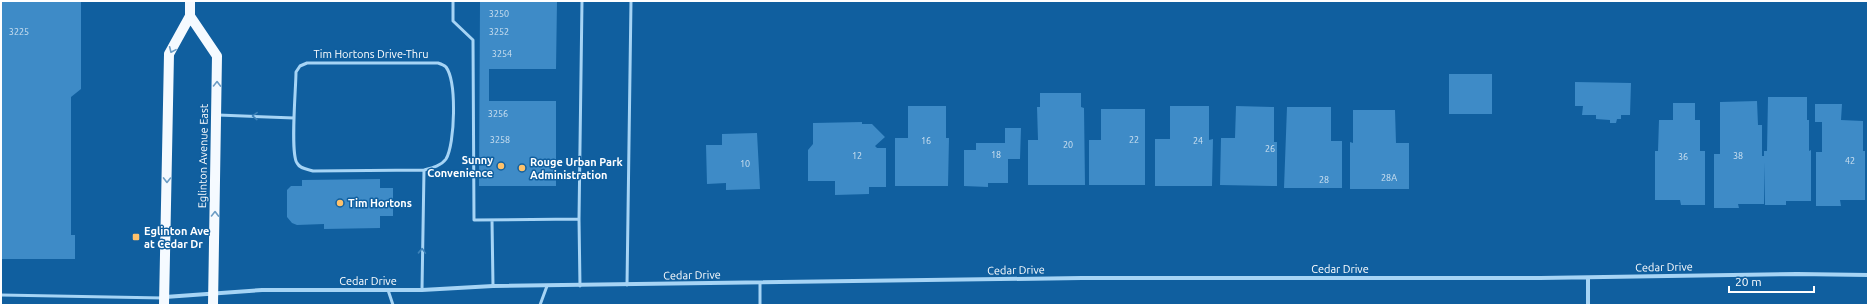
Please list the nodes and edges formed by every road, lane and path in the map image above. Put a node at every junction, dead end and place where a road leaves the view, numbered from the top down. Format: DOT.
graph roads {
  1 [pos="190,1"];
  2 [pos="453,1"];
  3 [pos="582,1"];
  4 [pos="631,1"];
  5 [pos="190,16"];
  6 [pos="216,115"];
  7 [pos="294,118"];
  8 [pos="424,170"];
  9 [pos="579,219"];
  10 [pos="492,220"];
  11 [pos="1868,275"];
  12 [pos="1588,278"];
  13 [pos="760,283"];
  14 [pos="627,285"];
  15 [pos="493,286"];
  16 [pos="547,286"];
  17 [pos="580,286"];
  18 [pos="388,290"];
  19 [pos="422,290"];
  20 [pos="1,295"];
  21 [pos="213,300"];
  22 [pos="164,301"];
  23 [pos="393,305"];
  24 [pos="540,305"];
  25 [pos="760,305"];
  26 [pos="1588,305"];
  1 -- 5 [label="main road"];
  2 -- 10 [label="lane"];
  3 -- 9 [label="lane"];
  4 -- 14 [label="lane"];
  6 -- 5 [label="main road, Eglinton Avenue East, one-way"];
  5 -- 22 [label="main road, one-way"];
  7 -- 6 [label="lane, one-way"];
  21 -- 6 [label="main road, Eglinton Avenue East, one-way"];
  7 -- 8 [label="lane, Tim Hortons Drive-Thru"];
  7 -- 8 [label="lane, Tim Hortons Drive-Thru"];
  19 -- 8 [label="lane, one-way"];
  9 -- 10 [label="lane"];
  9 -- 17 [label="lane"];
  10 -- 15 [label="lane"];
  11 -- 12 [label="street, Cedar Drive"];
  12 -- 13 [label="street, Cedar Drive"];
  12 -- 26 [label="street"];
  13 -- 14 [label="street, Cedar Drive"];
  13 -- 25 [label="lane"];
  14 -- 17 [label="street, Cedar Drive"];
  15 -- 16 [label="street, Cedar Drive"];
  15 -- 19 [label="street, Cedar Drive"];
  16 -- 17 [label="street, Cedar Drive"];
  16 -- 24 [label="lane"];
  18 -- 19 [label="street, Cedar Drive"];
  18 -- 21 [label="street, Cedar Drive"];
  18 -- 23 [label="lane"];
  20 -- 22 [label="lane"];
  21 -- 22 [label="street, Cedar Drive"];
}
